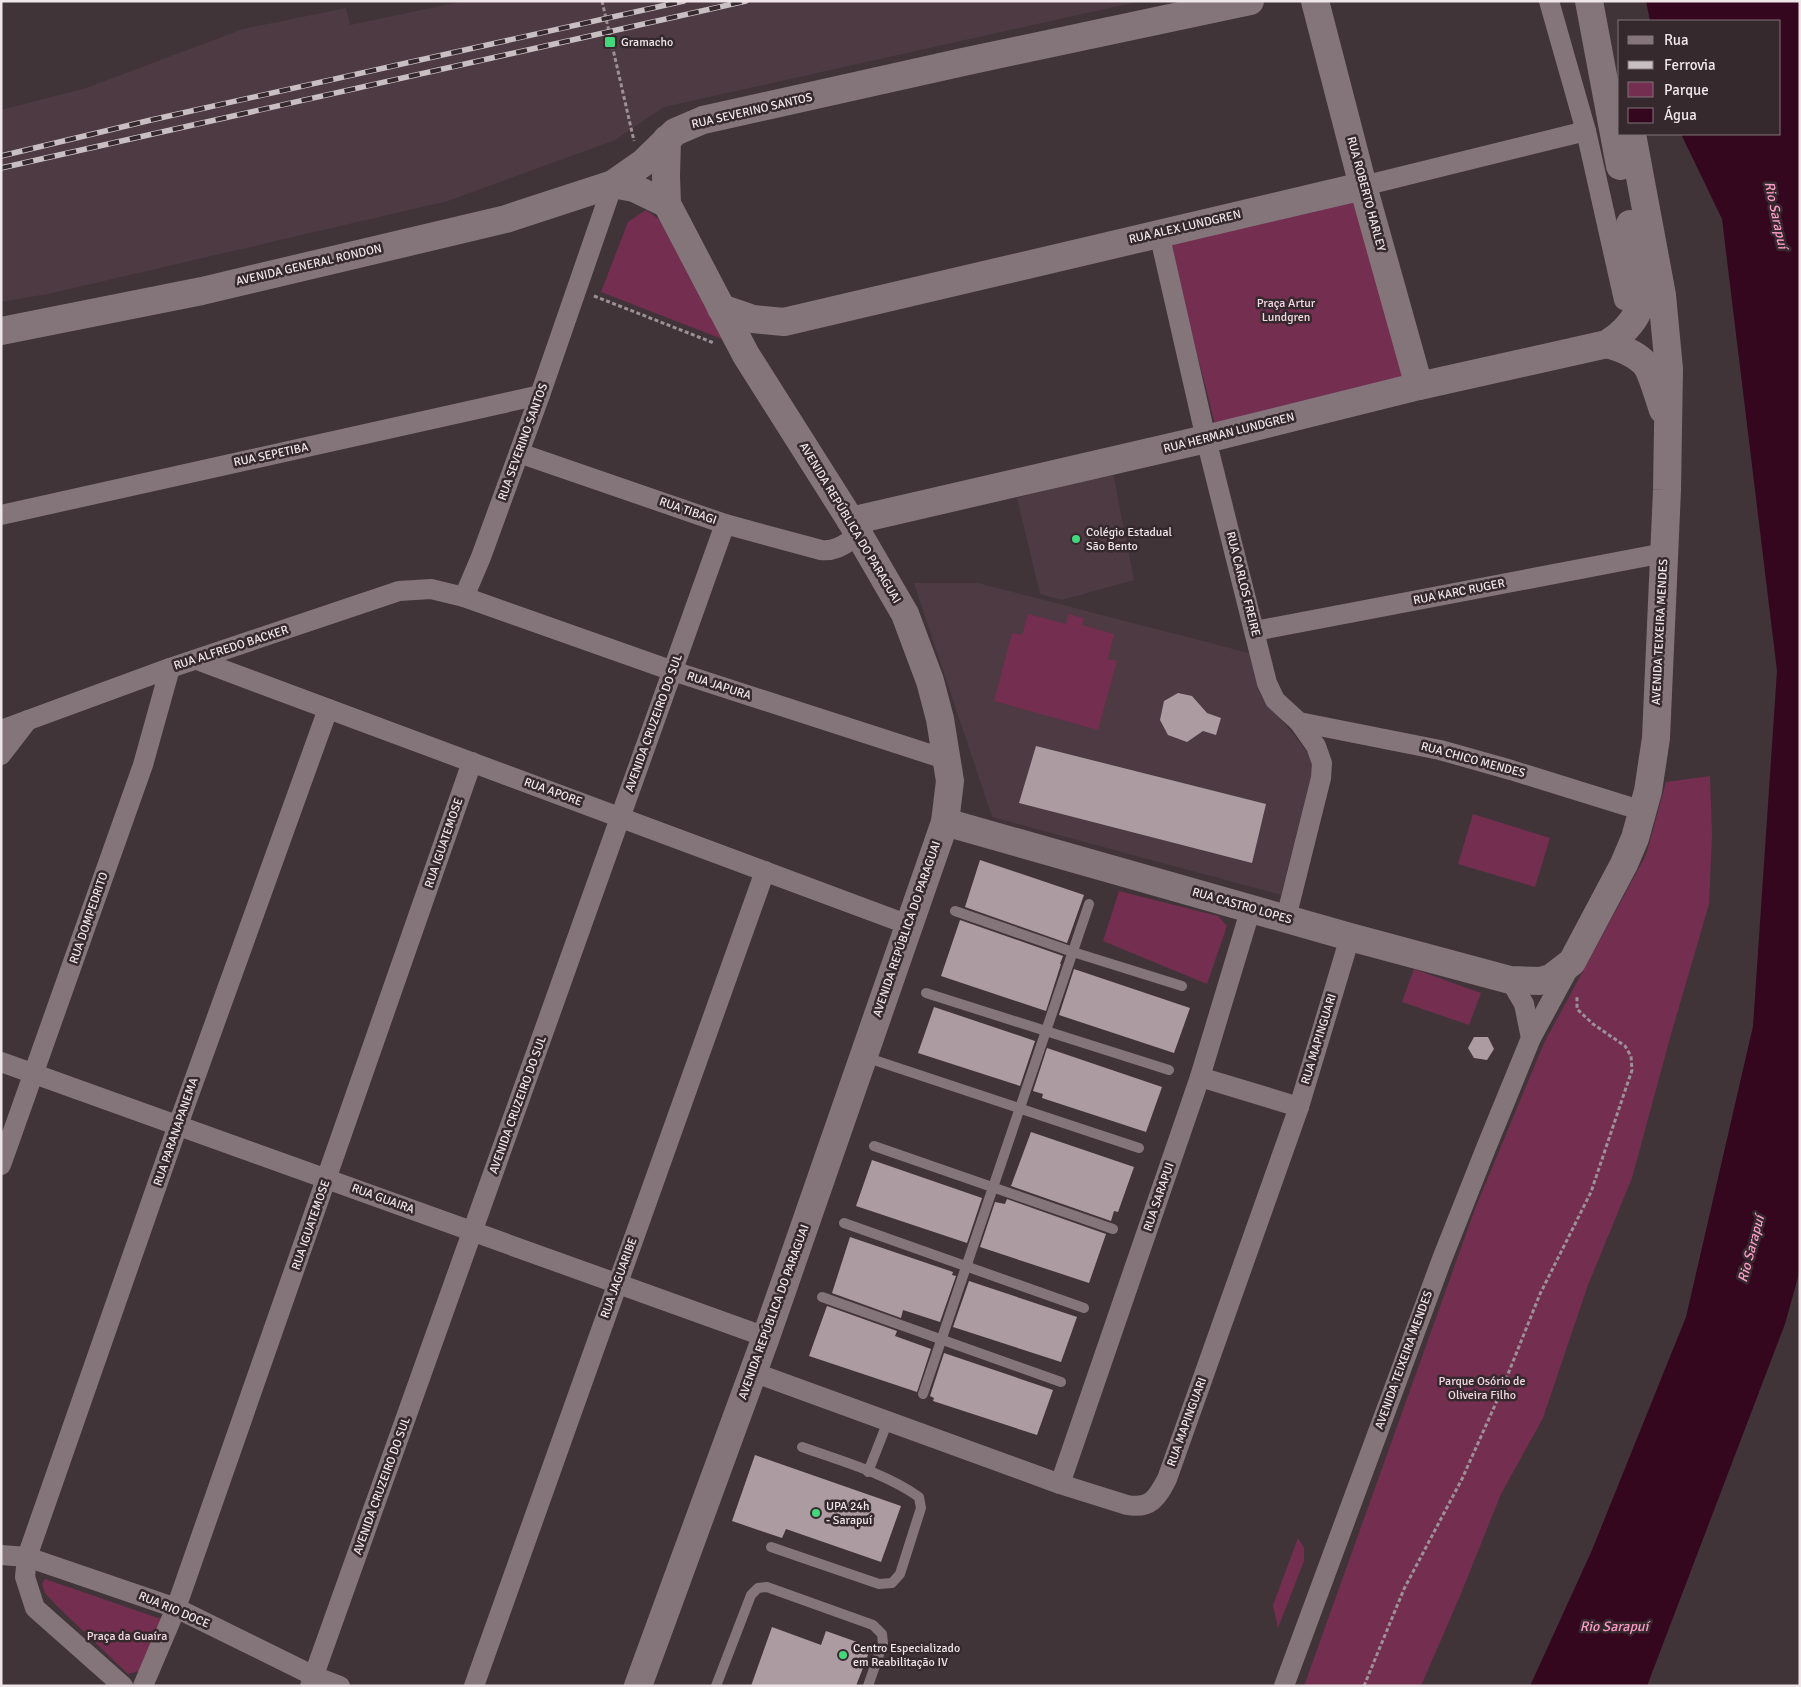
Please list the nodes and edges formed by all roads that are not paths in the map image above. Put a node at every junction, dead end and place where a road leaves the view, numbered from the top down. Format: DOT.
graph roads {
  1 [pos="1250,1"];
  2 [pos="1315,1"];
  3 [pos="1549,1"];
  4 [pos="1589,1"];
  5 [pos="1608,1"];
  6 [pos="1618,55"];
  7 [pos="1586,131"];
  8 [pos="1618,133"];
  9 [pos="1618,135"];
  10 [pos="1632,135"];
  11 [pos="667,139"];
  12 [pos="613,184"];
  13 [pos="1363,186"];
  14 [pos="668,204"];
  15 [pos="1159,234"];
  16 [pos="1644,252"];
  17 [pos="1624,300"];
  18 [pos="721,308"];
  19 [pos="784,322"];
  20 [pos="1,330"];
  21 [pos="1607,344"];
  22 [pos="748,358"];
  23 [pos="1419,386"];
  24 [pos="540,396"];
  25 [pos="1668,426"];
  26 [pos="1206,439"];
  27 [pos="518,453"];
  28 [pos="1,515"];
  29 [pos="725,524"];
  30 [pos="855,529"];
  31 [pos="1664,553"];
  32 [pos="464,597"];
  33 [pos="1255,631"];
  34 [pos="197,660"];
  35 [pos="170,668"];
  36 [pos="673,671"];
  37 [pos="328,709"];
  38 [pos="28,720"];
  39 [pos="1300,722"];
  40 [pos="1,730"];
  41 [pos="1,755"];
  42 [pos="948,760"];
  43 [pos="472,762"];
  44 [pos="1643,811"];
  45 [pos="620,818"];
  46 [pos="945,822"];
  47 [pos="765,871"];
  48 [pos="1090,904"];
  49 [pos="1252,908"];
  50 [pos="955,911"];
  51 [pos="1286,918"];
  52 [pos="909,924"];
  53 [pos="1350,937"];
  54 [pos="1074,952"];
  55 [pos="1572,962"];
  56 [pos="1510,980"];
  57 [pos="1540,981"];
  58 [pos="1182,986"];
  59 [pos="926,993"];
  60 [pos="1046,1031"];
  61 [pos="1531,1038"];
  62 [pos="863,1056"];
  63 [pos="1,1062"];
  64 [pos="1169,1070"];
  65 [pos="34,1074"];
  66 [pos="1200,1077"];
  67 [pos="1299,1107"];
  68 [pos="1020,1108"];
  69 [pos="178,1125"];
  70 [pos="874,1146"];
  71 [pos="1139,1148"];
  72 [pos="1,1165"];
  73 [pos="327,1179"];
  74 [pos="994,1187"];
  75 [pos="844,1223"];
  76 [pos="1113,1229"];
  77 [pos="473,1231"];
  78 [pos="966,1266"];
  79 [pos="618,1284"];
  80 [pos="822,1297"];
  81 [pos="1084,1308"];
  82 [pos="766,1337"];
  83 [pos="941,1340"];
  84 [pos="753,1372"];
  85 [pos="1061,1382"];
  86 [pos="923,1394"];
  87 [pos="888,1421"];
  88 [pos="802,1447"];
  89 [pos="868,1472"];
  90 [pos="1060,1484"];
  91 [pos="771,1547"];
  92 [pos="1,1555"];
  93 [pos="27,1557"];
  94 [pos="176,1608"];
  95 [pos="312,1681"];
  96 [pos="123,1686"];
  97 [pos="143,1686"];
  98 [pos="340,1686"];
  99 [pos="474,1686"];
  100 [pos="638,1686"];
  101 [pos="716,1686"];
  102 [pos="868,1686"];
  103 [pos="1284,1686"];
  1 -- 11 [label="main road, RUA SEVERINO SANTOS"];
  2 -- 13 [label="main road, RUA ROBERTO HARLEY"];
  3 -- 7 [label="street"];
  4 -- 8 [label="main road"];
  5 -- 6 [label="main road"];
  7 -- 13 [label="street, RUA ALEX LUNDGREN"];
  7 -- 17 [label="street"];
  9 -- 16 [label="main road"];
  10 -- 16 [label="main road"];
  11 -- 12 [label="main road, RUA SEVERINO SANTOS"];
  11 -- 14 [label="main road, AVENIDA REPÚBLICA DO PARAGUAI"];
  12 -- 14 [label="main road"];
  12 -- 20 [label="main road, AVENIDA GENERAL RONDON"];
  12 -- 24 [label="street, RUA SEVERINO SANTOS"];
  13 -- 15 [label="main road, RUA ALEX LUNDGREN"];
  13 -- 23 [label="main road, RUA ROBERTO HARLEY"];
  14 -- 18 [label="main road, AVENIDA REPÚBLICA DO PARAGUAI"];
  15 -- 19 [label="main road, RUA ALEX LUNDGREN"];
  15 -- 26 [label="street, RUA CARLOS FREIRE"];
  16 -- 21 [label="main road, RUA HERMAN LUNDGREN"];
  16 -- 25 [label="main road, AVENIDA TEIXEIRA MENDES"];
  18 -- 19 [label="main road, RUA ALEX LUNDGREN"];
  18 -- 22 [label="main road, AVENIDA REPÚBLICA DO PARAGUAI"];
  19 -- 22 [label="main road, RUA ALEX LUNDGREN"];
  21 -- 23 [label="main road, RUA HERMAN LUNDGREN"];
  21 -- 25 [label="main road"];
  22 -- 30 [label="main road, AVENIDA REPÚBLICA DO PARAGUAI"];
  23 -- 26 [label="main road, RUA HERMAN LUNDGREN"];
  24 -- 27 [label="street, RUA SEVERINO SANTOS"];
  24 -- 28 [label="street, RUA SEPETIBA"];
  25 -- 31 [label="main road, AVENIDA TEIXEIRA MENDES"];
  26 -- 30 [label="main road, RUA HERMAN LUNDGREN"];
  26 -- 33 [label="street, RUA CARLOS FREIRE"];
  27 -- 29 [label="street, RUA TIBAGI"];
  27 -- 32 [label="street, RUA SEVERINO SANTOS"];
  29 -- 30 [label="street, RUA TIBAGI"];
  29 -- 36 [label="street, AVENIDA CRUZEIRO DO SUL"];
  30 -- 42 [label="main road, AVENIDA REPÚBLICA DO PARAGUAI"];
  31 -- 33 [label="street, RUA KARC RUGER"];
  31 -- 44 [label="main road, AVENIDA TEIXEIRA MENDES"];
  32 -- 34 [label="street, RUA ALFREDO BACKER"];
  32 -- 36 [label="street, RUA JAPURA"];
  33 -- 39 [label="street, RUA CARLOS FREIRE"];
  34 -- 35 [label="street, RUA ALFREDO BACKER"];
  34 -- 37 [label="street, RUA APORE"];
  35 -- 38 [label="street, RUA ALFREDO BACKER"];
  35 -- 65 [label="street, RUA DOMPEDRITO"];
  36 -- 42 [label="street, RUA JAPURA"];
  36 -- 45 [label="street, AVENIDA CRUZEIRO DO SUL"];
  37 -- 43 [label="street, RUA APORE"];
  37 -- 69 [label="street, RUA PARANAPANEMA"];
  38 -- 40 [label="street, RUA ALFREDO BACKER"];
  38 -- 41 [label="street"];
  39 -- 44 [label="street, RUA CHICO MENDES"];
  39 -- 51 [label="street, RUA CARLOS FREIRE"];
  42 -- 46 [label="main road, AVENIDA REPÚBLICA DO PARAGUAI"];
  43 -- 45 [label="street, RUA APORE"];
  43 -- 73 [label="street, RUA IGUATEMOSE"];
  44 -- 55 [label="main road, AVENIDA TEIXEIRA MENDES"];
  45 -- 47 [label="street, RUA APORE"];
  45 -- 77 [label="street, AVENIDA CRUZEIRO DO SUL"];
  46 -- 49 [label="main road, RUA CASTRO LOPES"];
  46 -- 52 [label="main road, AVENIDA REPÚBLICA DO PARAGUAI"];
  47 -- 52 [label="street, RUA APORE"];
  47 -- 79 [label="street, RUA JAGUARIBE"];
  48 -- 54 [label="lane"];
  49 -- 51 [label="main road, RUA CASTRO LOPES"];
  49 -- 66 [label="street, RUA SARAPUI"];
  50 -- 54 [label="lane"];
  51 -- 53 [label="main road, RUA CASTRO LOPES"];
  52 -- 62 [label="main road, AVENIDA REPÚBLICA DO PARAGUAI"];
  53 -- 56 [label="main road, RUA CASTRO LOPES"];
  53 -- 67 [label="street, RUA MAPINGUARI"];
  54 -- 58 [label="lane"];
  54 -- 60 [label="lane"];
  55 -- 57 [label="main road, AVENIDA TEIXEIRA MENDES"];
  55 -- 61 [label="street, AVENIDA TEIXEIRA MENDES"];
  56 -- 57 [label="main road, RUA CASTRO LOPES"];
  56 -- 61 [label="street"];
  59 -- 60 [label="lane"];
  60 -- 64 [label="lane"];
  60 -- 68 [label="lane"];
  61 -- 103 [label="street, AVENIDA TEIXEIRA MENDES"];
  62 -- 68 [label="lane"];
  62 -- 82 [label="main road, AVENIDA REPÚBLICA DO PARAGUAI"];
  63 -- 65 [label="street, RUA GUAIRA"];
  65 -- 69 [label="street, RUA GUAIRA"];
  65 -- 72 [label="street, RUA DOMPEDRITO"];
  66 -- 67 [label="street"];
  66 -- 90 [label="street, RUA SARAPUI"];
  67 -- 90 [label="street, RUA MAPINGUARI"];
  68 -- 71 [label="lane"];
  68 -- 74 [label="lane"];
  69 -- 73 [label="street, RUA GUAIRA"];
  69 -- 93 [label="street, RUA PARANAPANEMA"];
  70 -- 74 [label="lane"];
  73 -- 77 [label="street, RUA GUAIRA"];
  73 -- 94 [label="street, RUA IGUATEMOSE"];
  74 -- 76 [label="lane"];
  74 -- 78 [label="lane"];
  75 -- 78 [label="lane"];
  77 -- 79 [label="street, RUA GUAIRA"];
  77 -- 95 [label="street, AVENIDA CRUZEIRO DO SUL"];
  78 -- 81 [label="lane"];
  78 -- 83 [label="lane"];
  79 -- 82 [label="street, RUA GUAIRA"];
  79 -- 99 [label="street, RUA JAGUARIBE"];
  80 -- 83 [label="lane"];
  82 -- 84 [label="main road, AVENIDA REPÚBLICA DO PARAGUAI"];
  83 -- 85 [label="lane"];
  83 -- 86 [label="lane"];
  84 -- 87 [label="street, RUA MAPINGUARI"];
  84 -- 100 [label="main road, AVENIDA REPÚBLICA DO PARAGUAI"];
  87 -- 89 [label="lane"];
  87 -- 90 [label="street, RUA MAPINGUARI"];
  88 -- 89 [label="lane"];
  89 -- 91 [label="lane"];
  92 -- 93 [label="street, RUA RIO DOCE"];
  93 -- 94 [label="street, RUA RIO DOCE"];
  93 -- 96 [label="street, RUA PARANAPANEMA"];
  94 -- 95 [label="street, RUA RIO DOCE"];
  94 -- 97 [label="street, RUA IGUATEMOSE"];
  95 -- 98 [label="street, RUA RIO DOCE"];
  101 -- 102 [label="lane"];
}
